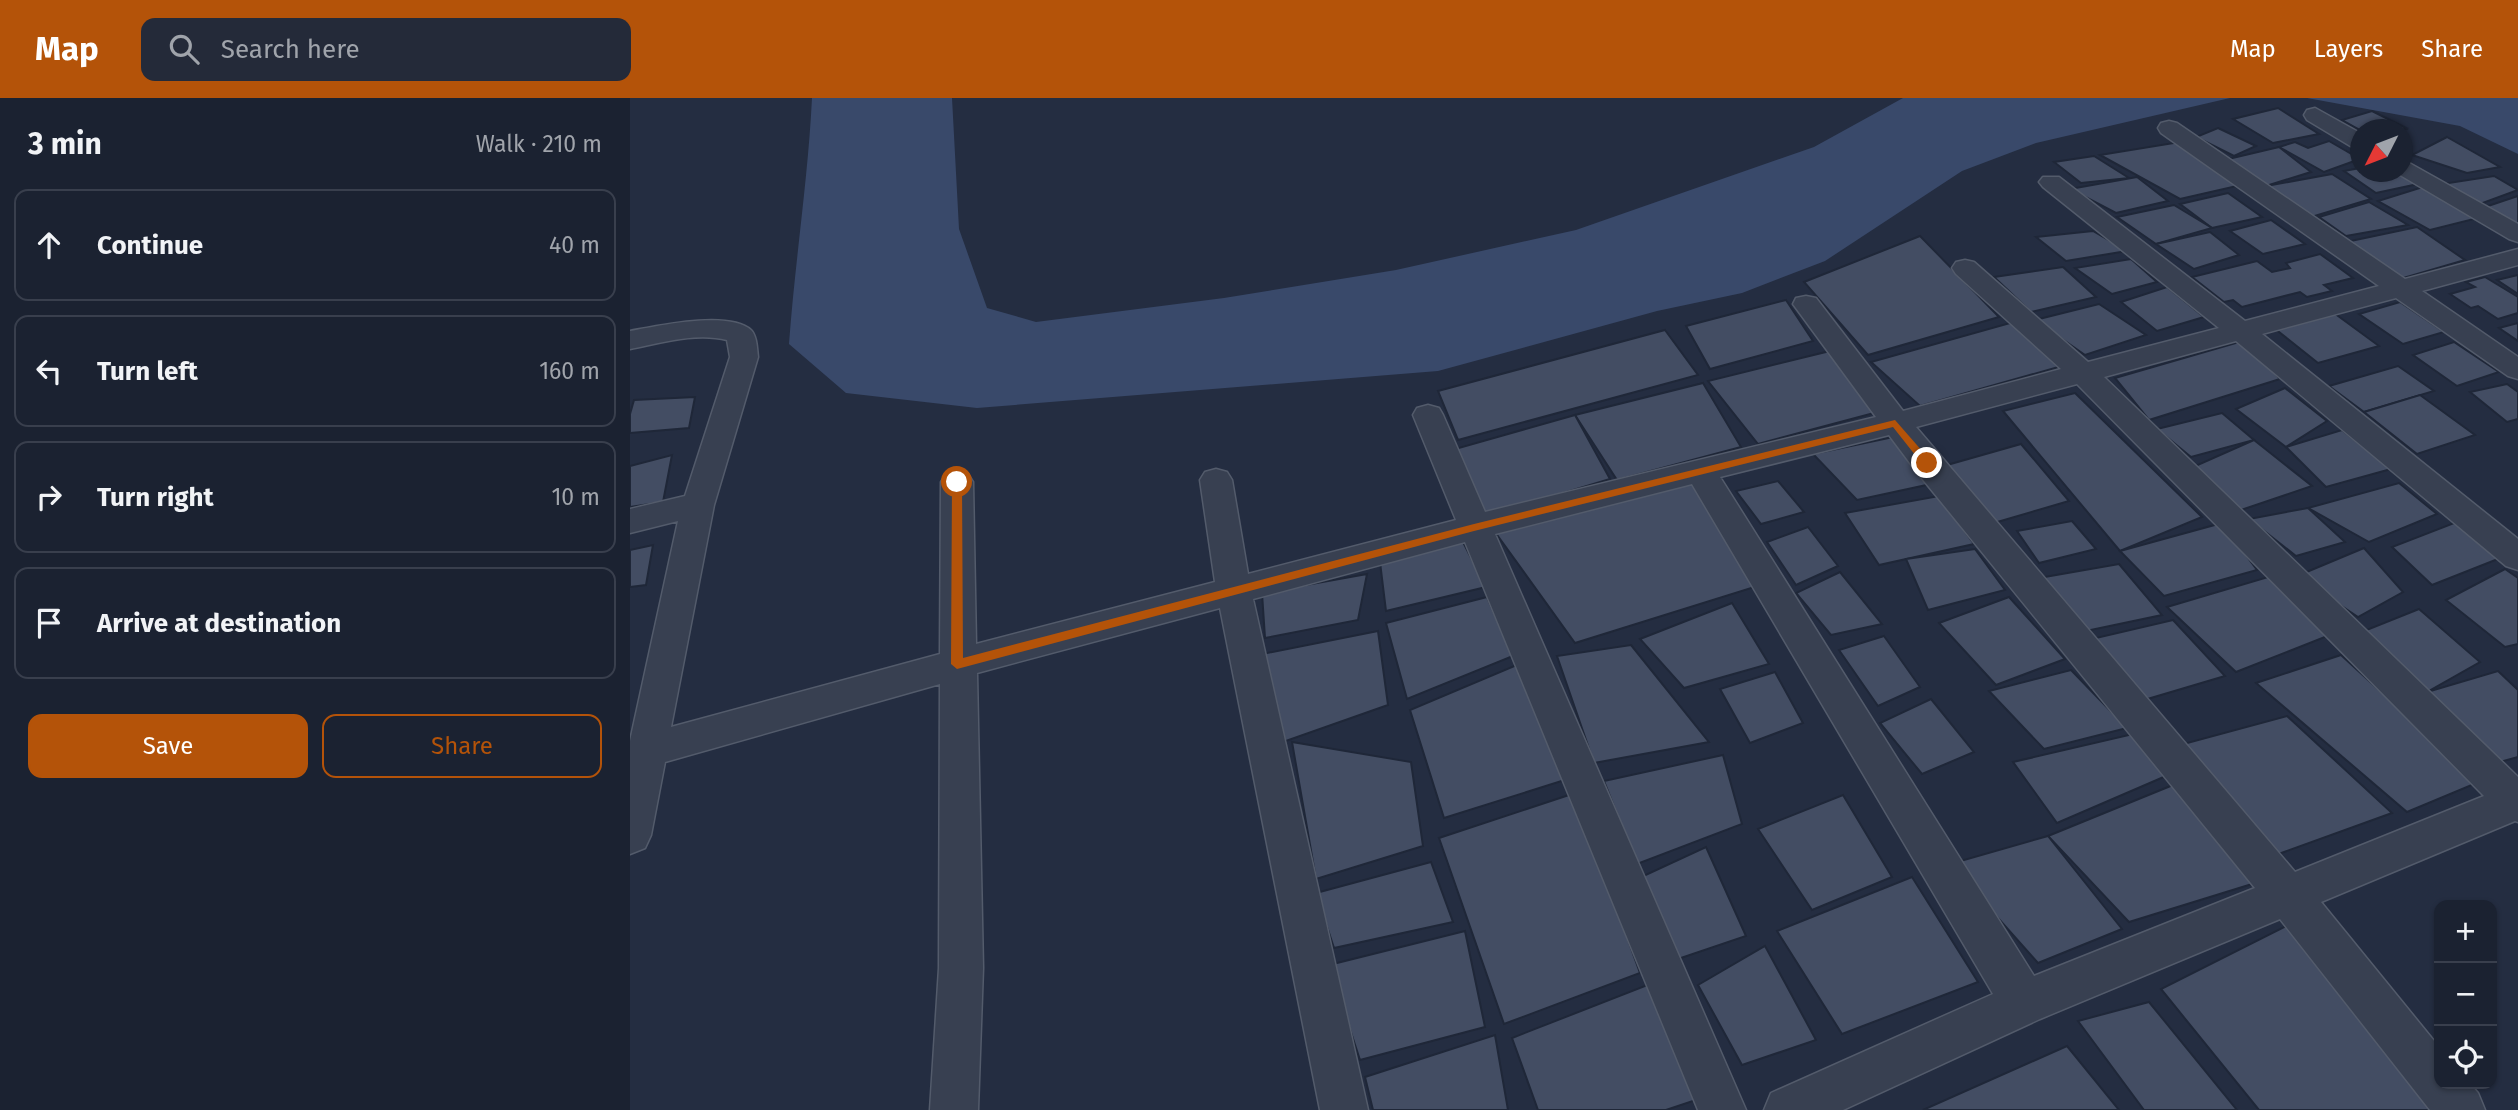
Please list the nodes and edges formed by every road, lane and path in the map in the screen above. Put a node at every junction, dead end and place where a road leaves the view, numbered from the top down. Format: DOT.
graph roads {
  1 [pos="2315,115"];
  2 [pos="2169,128"];
  3 [pos="2350,136"];
  4 [pos="2413,172"];
  5 [pos="2051,183"];
  6 [pos="2518,234"];
  7 [pos="2518,257"];
  8 [pos="1965,268"];
  9 [pos="2399,289"];
  10 [pos="1806,304"];
  11 [pos="2238,330"];
  12 [pos="630,340"];
  13 [pos="2518,370"];
  14 [pos="2082,372"];
  15 [pos="1428,415"];
  16 [pos="1895,423"];
  17 [pos="1700,471"];
  18 [pos="1216,480"];
  19 [pos="957,482"];
  20 [pos="698,505"];
  21 [pos="630,521"];
  22 [pos="1474,527"];
  23 [pos="2518,557"];
  24 [pos="1234,593"];
  25 [pos="957,664"];
  26 [pos="648,750"];
  27 [pos="2517,803"];
  28 [pos="630,835"];
  29 [pos="2288,895"];
  30 [pos="2024,1003"];
  31 [pos="2434,1078"];
  32 [pos="2443,1089"];
  33 [pos="954,1110"];
  34 [pos="1344,1110"];
  35 [pos="1722,1110"];
  36 [pos="1788,1110"];
  37 [pos="2460,1110"];
  1 -- 3 [label="street"];
  2 -- 9 [label="street"];
  4 -- 6 [label="street"];
  5 -- 11 [label="street"];
  7 -- 9 [label="street"];
  8 -- 14 [label="street"];
  9 -- 11 [label="street"];
  9 -- 13 [label="street"];
  10 -- 16 [label="street"];
  11 -- 14 [label="street"];
  11 -- 23 [label="street"];
  12 -- 20 [label="street"];
  14 -- 16 [label="street"];
  14 -- 27 [label="street"];
  15 -- 22 [label="street"];
  16 -- 17 [label="street"];
  16 -- 29 [label="street"];
  17 -- 22 [label="street"];
  17 -- 30 [label="street"];
  18 -- 24 [label="street"];
  19 -- 25 [label="street"];
  20 -- 21 [label="street"];
  20 -- 26 [label="street"];
  22 -- 24 [label="street"];
  22 -- 35 [label="street"];
  24 -- 25 [label="street"];
  24 -- 34 [label="street"];
  25 -- 26 [label="street"];
  25 -- 33 [label="street"];
  26 -- 28 [label="street"];
  27 -- 29 [label="street"];
  29 -- 30 [label="street"];
  29 -- 31 [label="street"];
  30 -- 36 [label="street"];
  32 -- 37 [label="street"];
}
